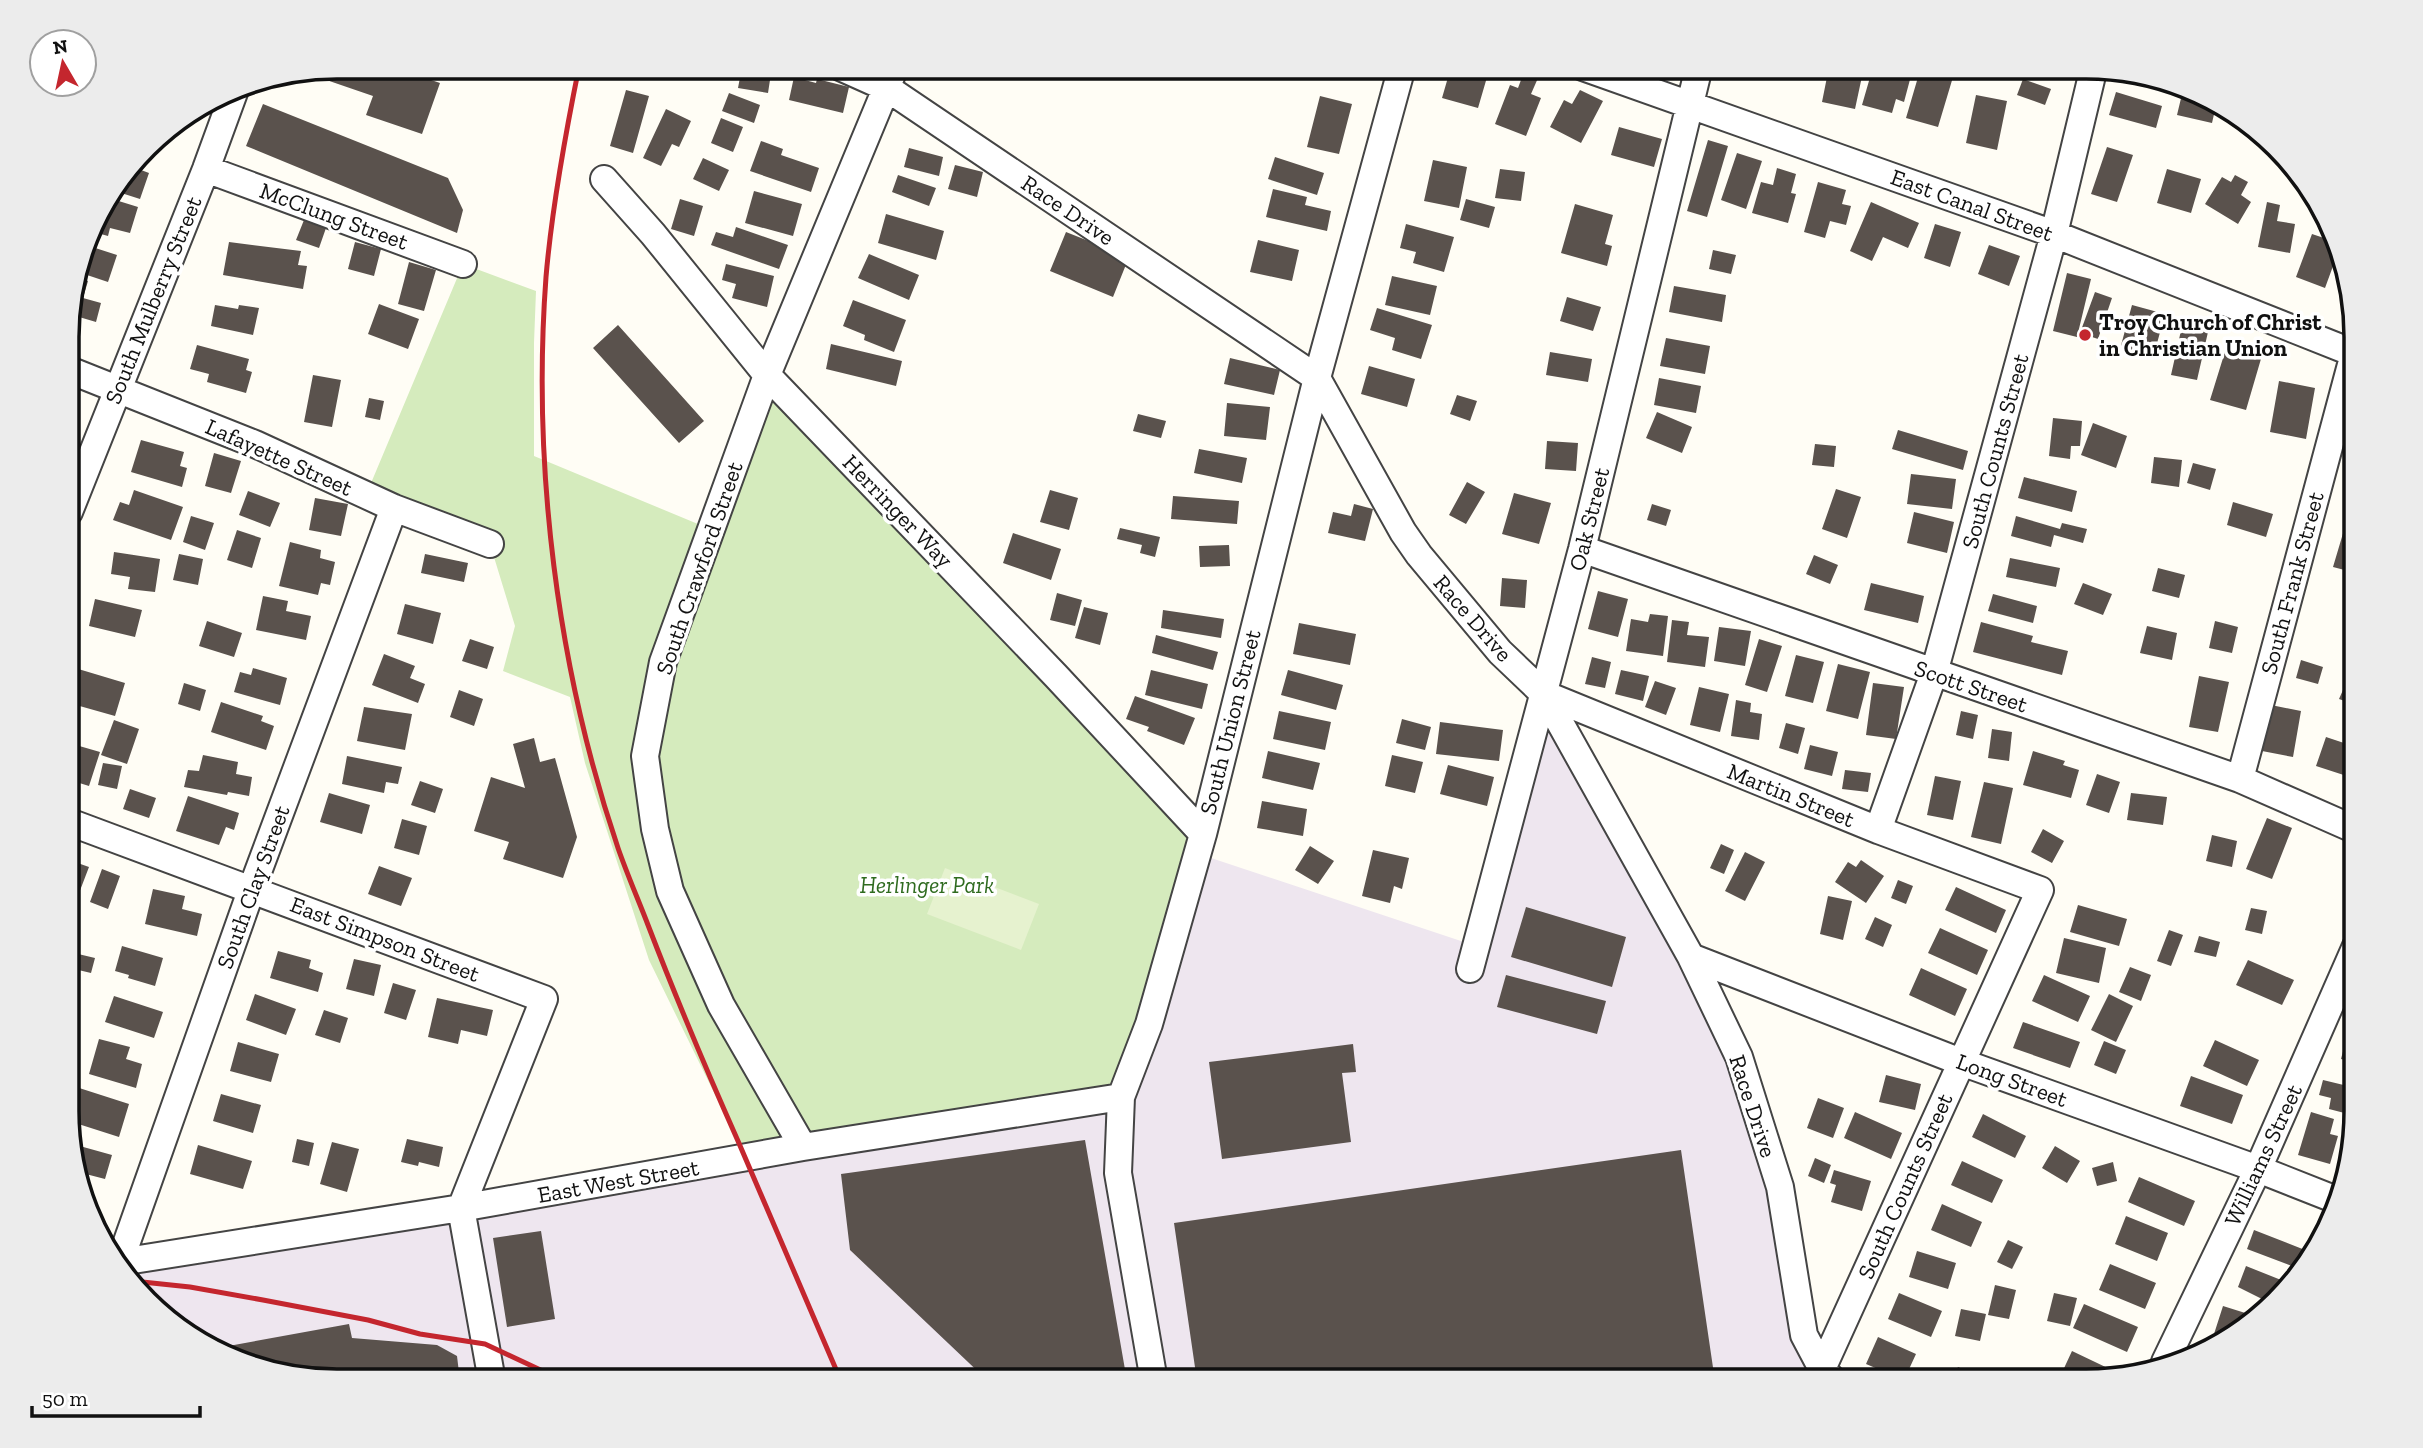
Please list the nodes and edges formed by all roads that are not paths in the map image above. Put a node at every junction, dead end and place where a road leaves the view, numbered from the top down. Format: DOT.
graph roads {
  1 [pos="890,79"];
  2 [pos="894,79"];
  3 [pos="1398,79"];
  4 [pos="1618,79"];
  5 [pos="1695,79"];
  6 [pos="2091,79"];
  7 [pos="230,102"];
  8 [pos="1688,105"];
  9 [pos="206,169"];
  10 [pos="604,180"];
  11 [pos="2054,234"];
  12 [pos="463,264"];
  13 [pos="2344,347"];
  14 [pos="79,374"];
  15 [pos="767,375"];
  16 [pos="1317,378"];
  17 [pos="117,388"];
  18 [pos="2344,392"];
  19 [pos="79,486"];
  20 [pos="394,508"];
  21 [pos="490,544"];
  22 [pos="1582,549"];
  23 [pos="1934,673"];
  24 [pos="1544,694"];
  25 [pos="2240,779"];
  26 [pos="79,826"];
  27 [pos="2344,826"];
  28 [pos="1878,830"];
  29 [pos="1203,834"];
  30 [pos="252,888"];
  31 [pos="2040,890"];
  32 [pos="1691,957"];
  33 [pos="1470,969"];
  34 [pos="2344,973"];
  35 [pos="1961,1062"];
  36 [pos="1121,1097"];
  37 [pos="803,1147"];
  38 [pos="2258,1169"];
  39 [pos="2330,1197"];
  40 [pos="461,1208"];
  41 [pos="121,1253"];
  42 [pos="128,1262"];
  43 [pos="2168,1356"];
  44 [pos="490,1369"];
  45 [pos="1152,1369"];
  46 [pos="1824,1369"];
  47 [pos="1831,1369"];
  1 -- 15 [label="street, South Crawford Street"];
  2 -- 16 [label="street, Race Drive"];
  3 -- 16 [label="street, South Union Street"];
  4 -- 8 [label="street, East Canal Street"];
  5 -- 8 [label="street, Oak Street"];
  6 -- 11 [label="street, South Counts Street"];
  7 -- 9 [label="street, South Mulberry Street"];
  8 -- 11 [label="street, East Canal Street"];
  8 -- 22 [label="street, Oak Street"];
  9 -- 12 [label="street, McClung Street"];
  9 -- 17 [label="street, South Mulberry Street"];
  10 -- 15 [label="street, Herringer Way"];
  11 -- 13 [label="street, East Canal Street"];
  11 -- 23 [label="street, South Counts Street"];
  14 -- 17 [label="street, Lafayette Street"];
  15 -- 29 [label="street, Herringer Way"];
  15 -- 37 [label="street, South Crawford Street"];
  16 -- 24 [label="street, Race Drive"];
  16 -- 29 [label="street, South Union Street"];
  17 -- 19 [label="street, South Mulberry Street"];
  17 -- 20 [label="street, Lafayette Street"];
  18 -- 25 [label="street, South Frank Street"];
  20 -- 21 [label="street, Lafayette Street"];
  20 -- 30 [label="street, South Clay Street"];
  22 -- 23 [label="street, Scott Street"];
  22 -- 24 [label="street, Oak Street"];
  23 -- 25 [label="street, Scott Street"];
  23 -- 28 [label="street, South Counts Street"];
  24 -- 28 [label="street, Martin Street"];
  24 -- 32 [label="street, Race Drive"];
  24 -- 33 [label="street, Oak Street"];
  25 -- 27 [label="street, Scott Street"];
  26 -- 30 [label="street, East Simpson Street"];
  28 -- 31 [label="street, Martin Street"];
  29 -- 36 [label="street, South Union Street"];
  30 -- 40 [label="street, East Simpson Street"];
  30 -- 41 [label="street, South Clay Street"];
  31 -- 35 [label="street, South Counts Street"];
  32 -- 35 [label="street, Long Street"];
  32 -- 46 [label="street, Race Drive"];
  34 -- 38 [label="street, Williams Street"];
  35 -- 38 [label="street, Long Street"];
  35 -- 47 [label="street, South Counts Street"];
  36 -- 37 [label="street, East West Street"];
  36 -- 45 [label="street, South Union Street"];
  37 -- 40 [label="street, East West Street"];
  38 -- 39 [label="street, Long Street"];
  38 -- 43 [label="street, Williams Street"];
  40 -- 42 [label="street, East West Street"];
  40 -- 44 [label="street"];
}
